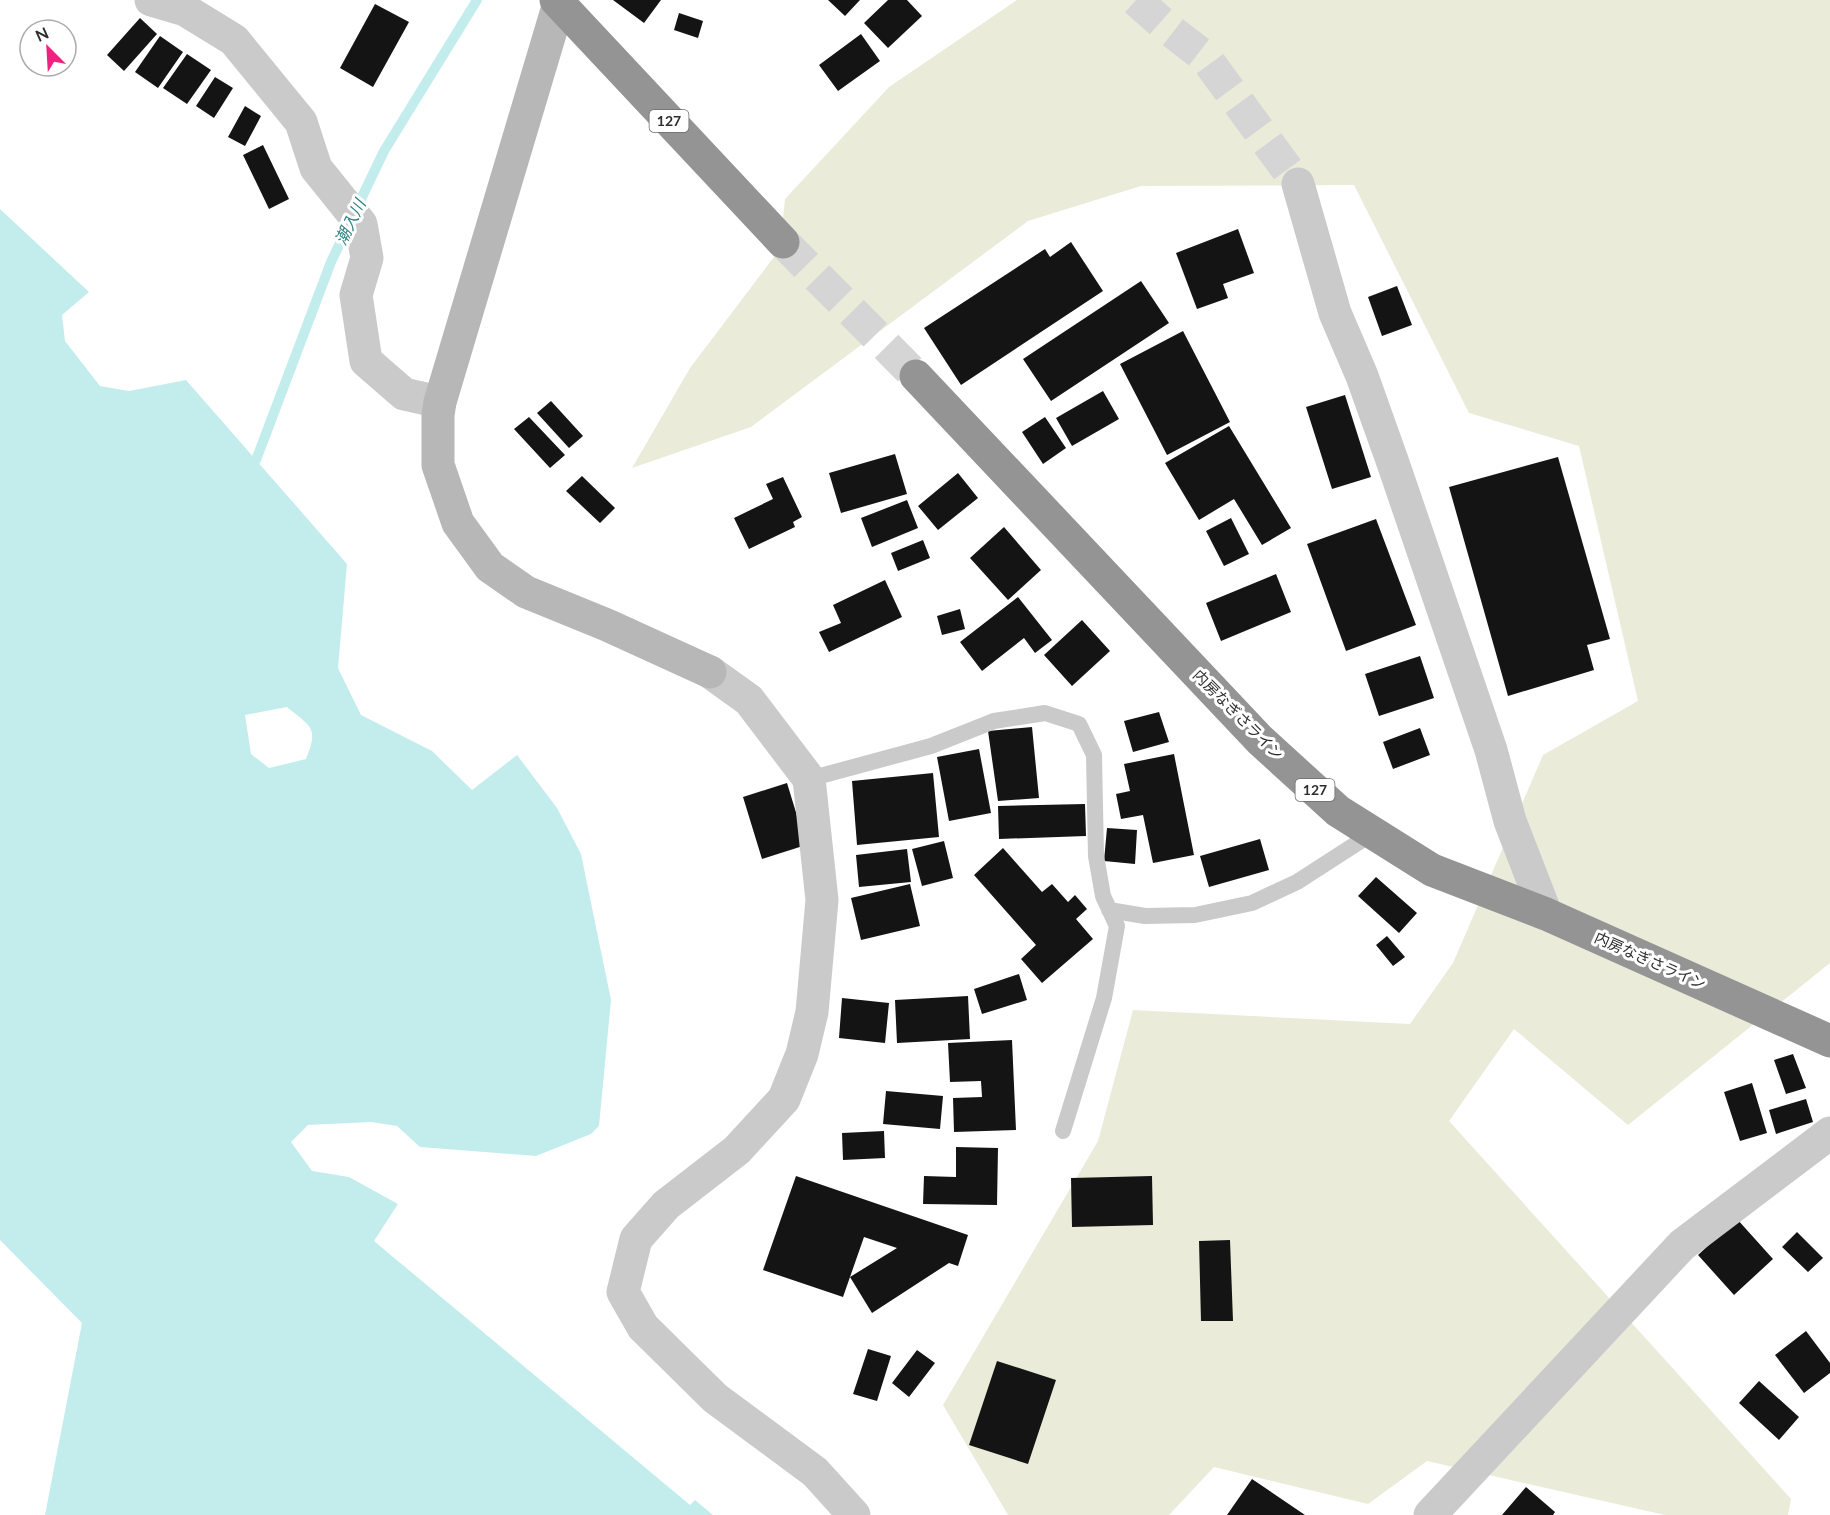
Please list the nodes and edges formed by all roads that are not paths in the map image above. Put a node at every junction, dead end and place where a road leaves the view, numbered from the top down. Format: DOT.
graph roads {
  1 [pos="151,0"];
  2 [pos="559,1"];
  3 [pos="1299,184"];
  4 [pos="783,242"];
  5 [pos="916,376"];
  6 [pos="440,402"];
  7 [pos="809,779"];
  8 [pos="1374,833"];
  9 [pos="1109,910"];
  10 [pos="1546,915"];
  11 [pos="1830,1041"];
  12 [pos="1063,1131"];
  13 [pos="1830,1133"];
  14 [pos="854,1515"];
  15 [pos="1430,1515"];
  1 -- 6 [label="street"];
  2 -- 4 [label="highway, 127"];
  2 -- 6 [label="street"];
  3 -- 10 [label="street"];
  5 -- 8 [label="highway, 内房なぎさライン / 127"];
  6 -- 7 [label="street"];
  7 -- 9 [label="lane"];
  7 -- 14 [label="street"];
  8 -- 9 [label="lane"];
  8 -- 10 [label="highway, 内房なぎさライン / 127"];
  9 -- 12 [label="lane"];
  10 -- 11 [label="highway, 内房なぎさライン / 127"];
  13 -- 15 [label="street"];
}
